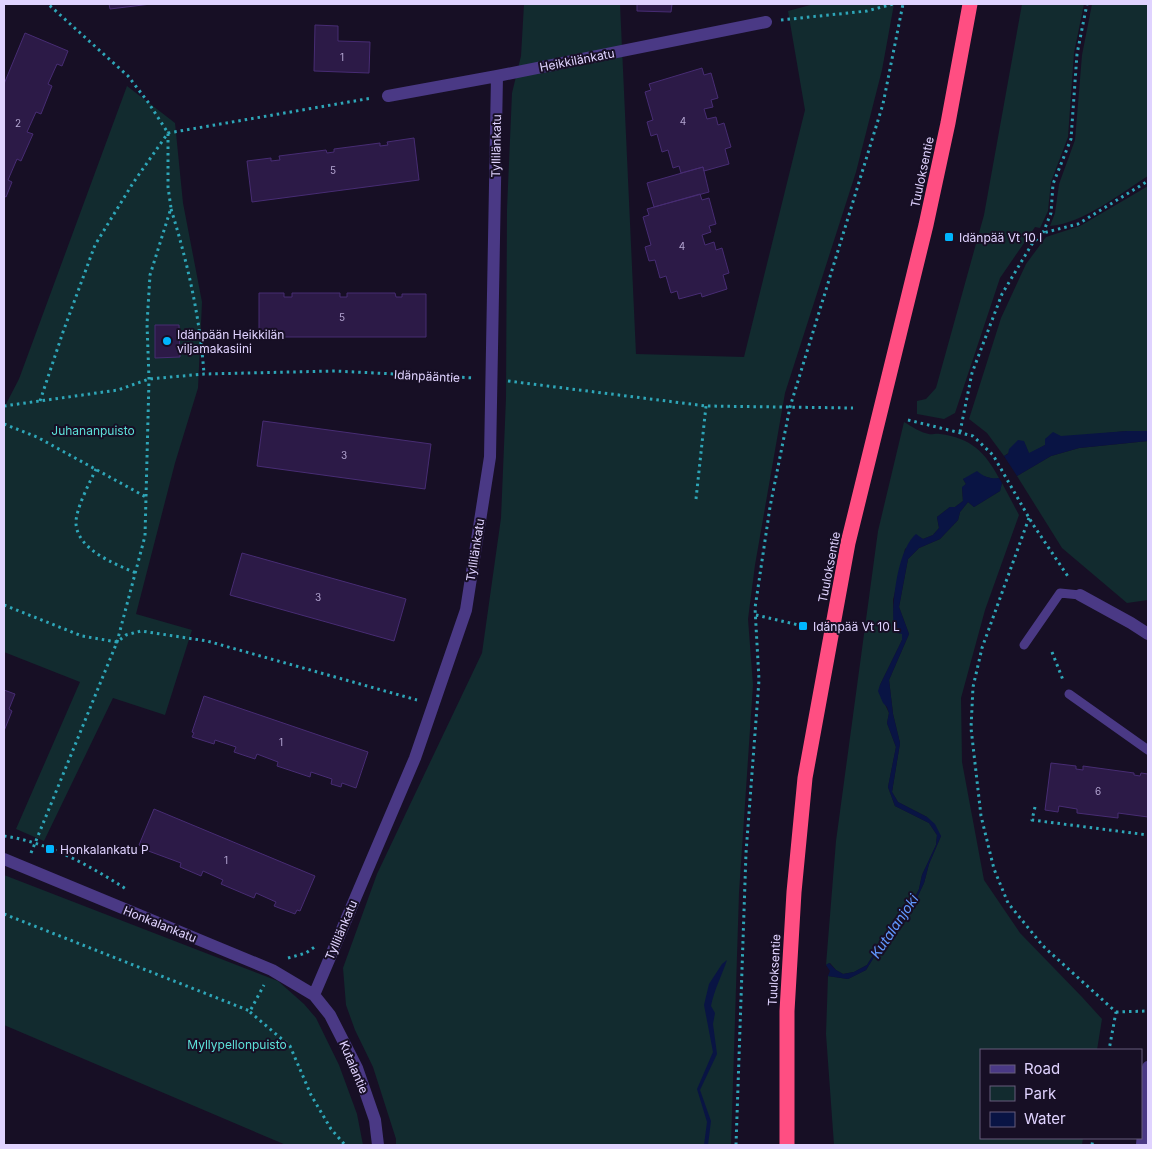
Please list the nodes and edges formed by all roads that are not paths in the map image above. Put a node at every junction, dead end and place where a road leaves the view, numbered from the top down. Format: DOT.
graph roads {
  1 [pos="970,4"];
  2 [pos="766,22"];
  3 [pos="497,76"];
  4 [pos="388,96"];
  5 [pos="1080,596"];
  6 [pos="1148,634"];
  7 [pos="1024,645"];
  8 [pos="1069,694"];
  9 [pos="1148,750"];
  10 [pos="4,859"];
  11 [pos="314,995"];
  12 [pos="1148,1067"];
  13 [pos="378,1145"];
  14 [pos="787,1145"];
  15 [pos="1142,1145"];
  1 -- 14 [label="highway, Tuuloksentie"];
  2 -- 3 [label="street, Heikkilänkatu"];
  3 -- 4 [label="street, Heikkilänkatu"];
  3 -- 11 [label="street, Tyllilänkatu"];
  5 -- 6 [label="street"];
  5 -- 7 [label="lane"];
  8 -- 9 [label="lane"];
  10 -- 11 [label="street, Honkalankatu"];
  11 -- 13 [label="street, Kutalantie"];
  12 -- 15 [label="street"];
}
